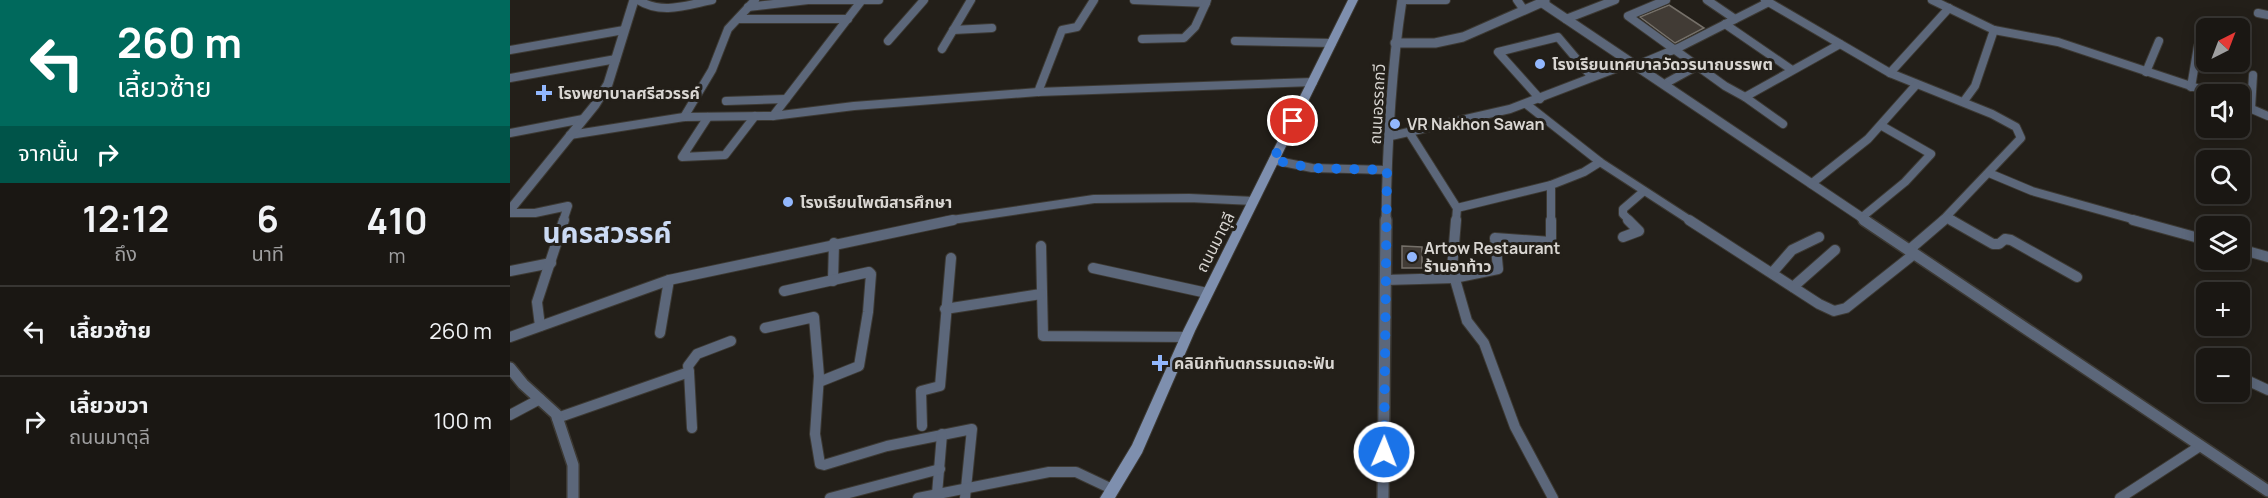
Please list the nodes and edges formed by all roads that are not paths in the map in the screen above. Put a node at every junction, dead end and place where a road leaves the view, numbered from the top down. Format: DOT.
graph roads {
  1 [pos="636,0"];
  2 [pos="712,0"];
  3 [pos="755,0"];
  4 [pos="862,0"];
  5 [pos="879,0"];
  6 [pos="924,0"];
  7 [pos="971,0"];
  8 [pos="1094,0"];
  9 [pos="1134,0"];
  10 [pos="1353,0"];
  11 [pos="1402,0"];
  12 [pos="1446,0"];
  13 [pos="1517,0"];
  14 [pos="1615,0"];
  15 [pos="1666,0"];
  16 [pos="1707,0"];
  17 [pos="1932,0"];
  18 [pos="1207,1"];
  19 [pos="1544,1"];
  20 [pos="1767,1"];
  21 [pos="748,8"];
  22 [pos="1949,8"];
  23 [pos="1524,10"];
  24 [pos="2258,13"];
  25 [pos="2268,15"];
  26 [pos="738,19"];
  27 [pos="848,19"];
  28 [pos="1566,19"];
  29 [pos="1735,19"];
  30 [pos="1725,24"];
  31 [pos="992,28"];
  32 [pos="624,30"];
  33 [pos="953,30"];
  34 [pos="1994,30"];
  35 [pos="1142,39"];
  36 [pos="888,41"];
  37 [pos="1236,41"];
  38 [pos="2159,41"];
  39 [pos="1332,43"];
  40 [pos="1395,43"];
  41 [pos="1840,44"];
  42 [pos="942,49"];
  43 [pos="510,50"];
  44 [pos="1675,50"];
  45 [pos="616,59"];
  46 [pos="2196,60"];
  47 [pos="1632,64"];
  48 [pos="1697,66"];
  49 [pos="1792,70"];
  50 [pos="2146,72"];
  51 [pos="1890,73"];
  52 [pos="2253,75"];
  53 [pos="1591,76"];
  54 [pos="510,78"];
  55 [pos="1313,82"];
  56 [pos="1668,82"];
  57 [pos="1917,85"];
  58 [pos="2192,87"];
  59 [pos="2196,88"];
  60 [pos="1038,92"];
  61 [pos="1744,97"];
  62 [pos="786,99"];
  63 [pos="1540,99"];
  64 [pos="726,100"];
  65 [pos="1964,101"];
  66 [pos="1526,104"];
  67 [pos="2251,109"];
  68 [pos="755,116"];
  69 [pos="773,116"];
  70 [pos="2268,116"];
  71 [pos="684,117"];
  72 [pos="708,117"];
  73 [pos="584,119"];
  74 [pos="1783,124"];
  75 [pos="1882,126"];
  76 [pos="1409,132"];
  77 [pos="510,133"];
  78 [pos="570,135"];
  79 [pos="1391,136"];
  80 [pos="1273,160"];
  81 [pos="1600,162"];
  82 [pos="1387,170"];
  83 [pos="1989,173"];
  84 [pos="1811,184"];
  85 [pos="1551,185"];
  86 [pos="1644,191"];
  87 [pos="1254,201"];
  88 [pos="1457,208"];
  89 [pos="510,212"];
  90 [pos="1947,217"];
  91 [pos="1861,218"];
  92 [pos="1623,237"];
  93 [pos="1819,237"];
  94 [pos="2196,237"];
  95 [pos="834,243"];
  96 [pos="1041,246"];
  97 [pos="1835,250"];
  98 [pos="1911,252"];
  99 [pos="2250,252"];
  100 [pos="2268,257"];
  101 [pos="951,258"];
  102 [pos="551,263"];
  103 [pos="1093,268"];
  104 [pos="510,271"];
  105 [pos="1772,273"];
  106 [pos="1454,278"];
  107 [pos="2077,278"];
  108 [pos="669,280"];
  109 [pos="1385,280"];
  110 [pos="832,281"];
  111 [pos="1793,287"];
  112 [pos="784,291"];
  113 [pos="1041,294"];
  114 [pos="1207,294"];
  115 [pos="945,309"];
  116 [pos="540,326"];
  117 [pos="765,328"];
  118 [pos="660,333"];
  119 [pos="1186,337"];
  120 [pos="510,338"];
  121 [pos="731,341"];
  122 [pos="510,368"];
  123 [pos="689,372"];
  124 [pos="819,382"];
  125 [pos="2250,382"];
  126 [pos="2268,390"];
  127 [pos="540,399"];
  128 [pos="510,415"];
  129 [pos="557,418"];
  130 [pos="922,426"];
  131 [pos="692,428"];
  132 [pos="942,434"];
  133 [pos="2200,446"];
  134 [pos="940,469"];
  135 [pos="2268,491"];
  136 [pos="965,493"];
  137 [pos="937,494"];
  138 [pos="1109,494"];
  139 [pos="573,498"];
  140 [pos="830,498"];
  141 [pos="918,498"];
  142 [pos="1383,498"];
  143 [pos="1553,498"];
  144 [pos="2120,498"];
  1 -- 2 [label="street"];
  1 -- 32 [label="street"];
  3 -- 21 [label="street"];
  4 -- 5 [label="street"];
  4 -- 21 [label="street"];
  4 -- 27 [label="street"];
  6 -- 36 [label="street"];
  7 -- 33 [label="street"];
  8 -- 60 [label="street"];
  9 -- 18 [label="street"];
  10 -- 39 [label="main road, ถนนมาตุลี"];
  11 -- 12 [label="street"];
  11 -- 40 [label="street, ถนนอรรถกวี"];
  13 -- 23 [label="street"];
  14 -- 28 [label="street"];
  15 -- 44 [label="street"];
  16 -- 29 [label="street"];
  17 -- 22 [label="street"];
  18 -- 35 [label="street"];
  19 -- 23 [label="street"];
  19 -- 28 [label="street"];
  20 -- 29 [label="street"];
  20 -- 41 [label="street"];
  21 -- 26 [label="street"];
  22 -- 34 [label="street"];
  22 -- 51 [label="street"];
  23 -- 40 [label="street"];
  24 -- 25 [label="street"];
  26 -- 27 [label="street"];
  26 -- 71 [label="street"];
  27 -- 62 [label="street"];
  28 -- 47 [label="street"];
  29 -- 30 [label="street"];
  30 -- 44 [label="street"];
  30 -- 49 [label="street"];
  31 -- 33 [label="street"];
  32 -- 43 [label="street"];
  32 -- 45 [label="street"];
  33 -- 42 [label="street"];
  34 -- 50 [label="street"];
  34 -- 65 [label="street"];
  37 -- 39 [label="street"];
  38 -- 50 [label="street"];
  39 -- 55 [label="main road, ถนนมาตุลี"];
  40 -- 79 [label="street, ถนนอรรถกวี"];
  41 -- 49 [label="street"];
  41 -- 51 [label="street"];
  44 -- 47 [label="street"];
  44 -- 48 [label="street"];
  45 -- 54 [label="street"];
  45 -- 73 [label="street"];
  46 -- 58 [label="street"];
  47 -- 53 [label="street"];
  47 -- 84 [label="street"];
  48 -- 56 [label="street"];
  48 -- 61 [label="street"];
  49 -- 61 [label="street"];
  50 -- 58 [label="street"];
  51 -- 57 [label="street"];
  52 -- 67 [label="street"];
  53 -- 63 [label="street"];
  53 -- 63 [label="street"];
  55 -- 60 [label="street"];
  55 -- 80 [label="main road, ถนนมาตุลี"];
  57 -- 65 [label="street"];
  57 -- 75 [label="street"];
  58 -- 59 [label="street"];
  60 -- 69 [label="street"];
  61 -- 74 [label="street"];
  62 -- 64 [label="street"];
  62 -- 69 [label="street"];
  63 -- 66 [label="street"];
  65 -- 83 [label="street"];
  66 -- 76 [label="street"];
  66 -- 81 [label="street"];
  67 -- 70 [label="street"];
  68 -- 69 [label="street"];
  68 -- 72 [label="street"];
  68 -- 72 [label="street"];
  71 -- 72 [label="street"];
  71 -- 78 [label="street"];
  73 -- 77 [label="street"];
  73 -- 78 [label="street"];
  75 -- 84 [label="street"];
  75 -- 91 [label="street"];
  76 -- 79 [label="street"];
  76 -- 88 [label="street"];
  78 -- 89 [label="street"];
  79 -- 82 [label="street, ถนนอรรถกวี"];
  80 -- 82 [label="street"];
  80 -- 87 [label="main road, ถนนมาตุลี"];
  81 -- 85 [label="street"];
  81 -- 86 [label="street"];
  82 -- 109 [label="street, ถนนอรรถกวี"];
  83 -- 90 [label="street"];
  83 -- 94 [label="street"];
  84 -- 91 [label="street"];
  85 -- 88 [label="street"];
  85 -- 106 [label="street"];
  86 -- 92 [label="street"];
  86 -- 105 [label="street"];
  87 -- 95 [label="street"];
  87 -- 114 [label="main road, ถนนมาตุลี"];
  88 -- 106 [label="street"];
  89 -- 102 [label="street"];
  90 -- 98 [label="street"];
  90 -- 107 [label="street"];
  91 -- 98 [label="street"];
  93 -- 105 [label="street"];
  95 -- 108 [label="street"];
  95 -- 110 [label="street"];
  96 -- 113 [label="street"];
  97 -- 111 [label="street"];
  98 -- 111 [label="street"];
  98 -- 133 [label="street"];
  99 -- 100 [label="street"];
  101 -- 115 [label="street"];
  102 -- 104 [label="street"];
  102 -- 116 [label="street"];
  103 -- 114 [label="street"];
  105 -- 111 [label="street"];
  106 -- 109 [label="street"];
  106 -- 143 [label="street"];
  108 -- 116 [label="street"];
  108 -- 118 [label="street"];
  109 -- 142 [label="street, ถนนอรรถกวี"];
  110 -- 112 [label="street"];
  110 -- 124 [label="street"];
  113 -- 115 [label="street"];
  113 -- 119 [label="street"];
  114 -- 119 [label="main road, ถนนมาตุลี"];
  115 -- 130 [label="street"];
  116 -- 120 [label="street"];
  117 -- 124 [label="street"];
  119 -- 138 [label="main road, ถนนมาตุลี"];
  121 -- 123 [label="street"];
  122 -- 127 [label="street"];
  123 -- 129 [label="street"];
  123 -- 131 [label="street"];
  124 -- 132 [label="street"];
  125 -- 126 [label="street"];
  127 -- 128 [label="street"];
  127 -- 129 [label="street"];
  129 -- 139 [label="street"];
  132 -- 134 [label="street"];
  132 -- 136 [label="street"];
  133 -- 135 [label="street"];
  133 -- 144 [label="street"];
  134 -- 137 [label="street"];
  134 -- 140 [label="street"];
  136 -- 137 [label="street"];
  136 -- 138 [label="street"];
  137 -- 141 [label="street"];
}
